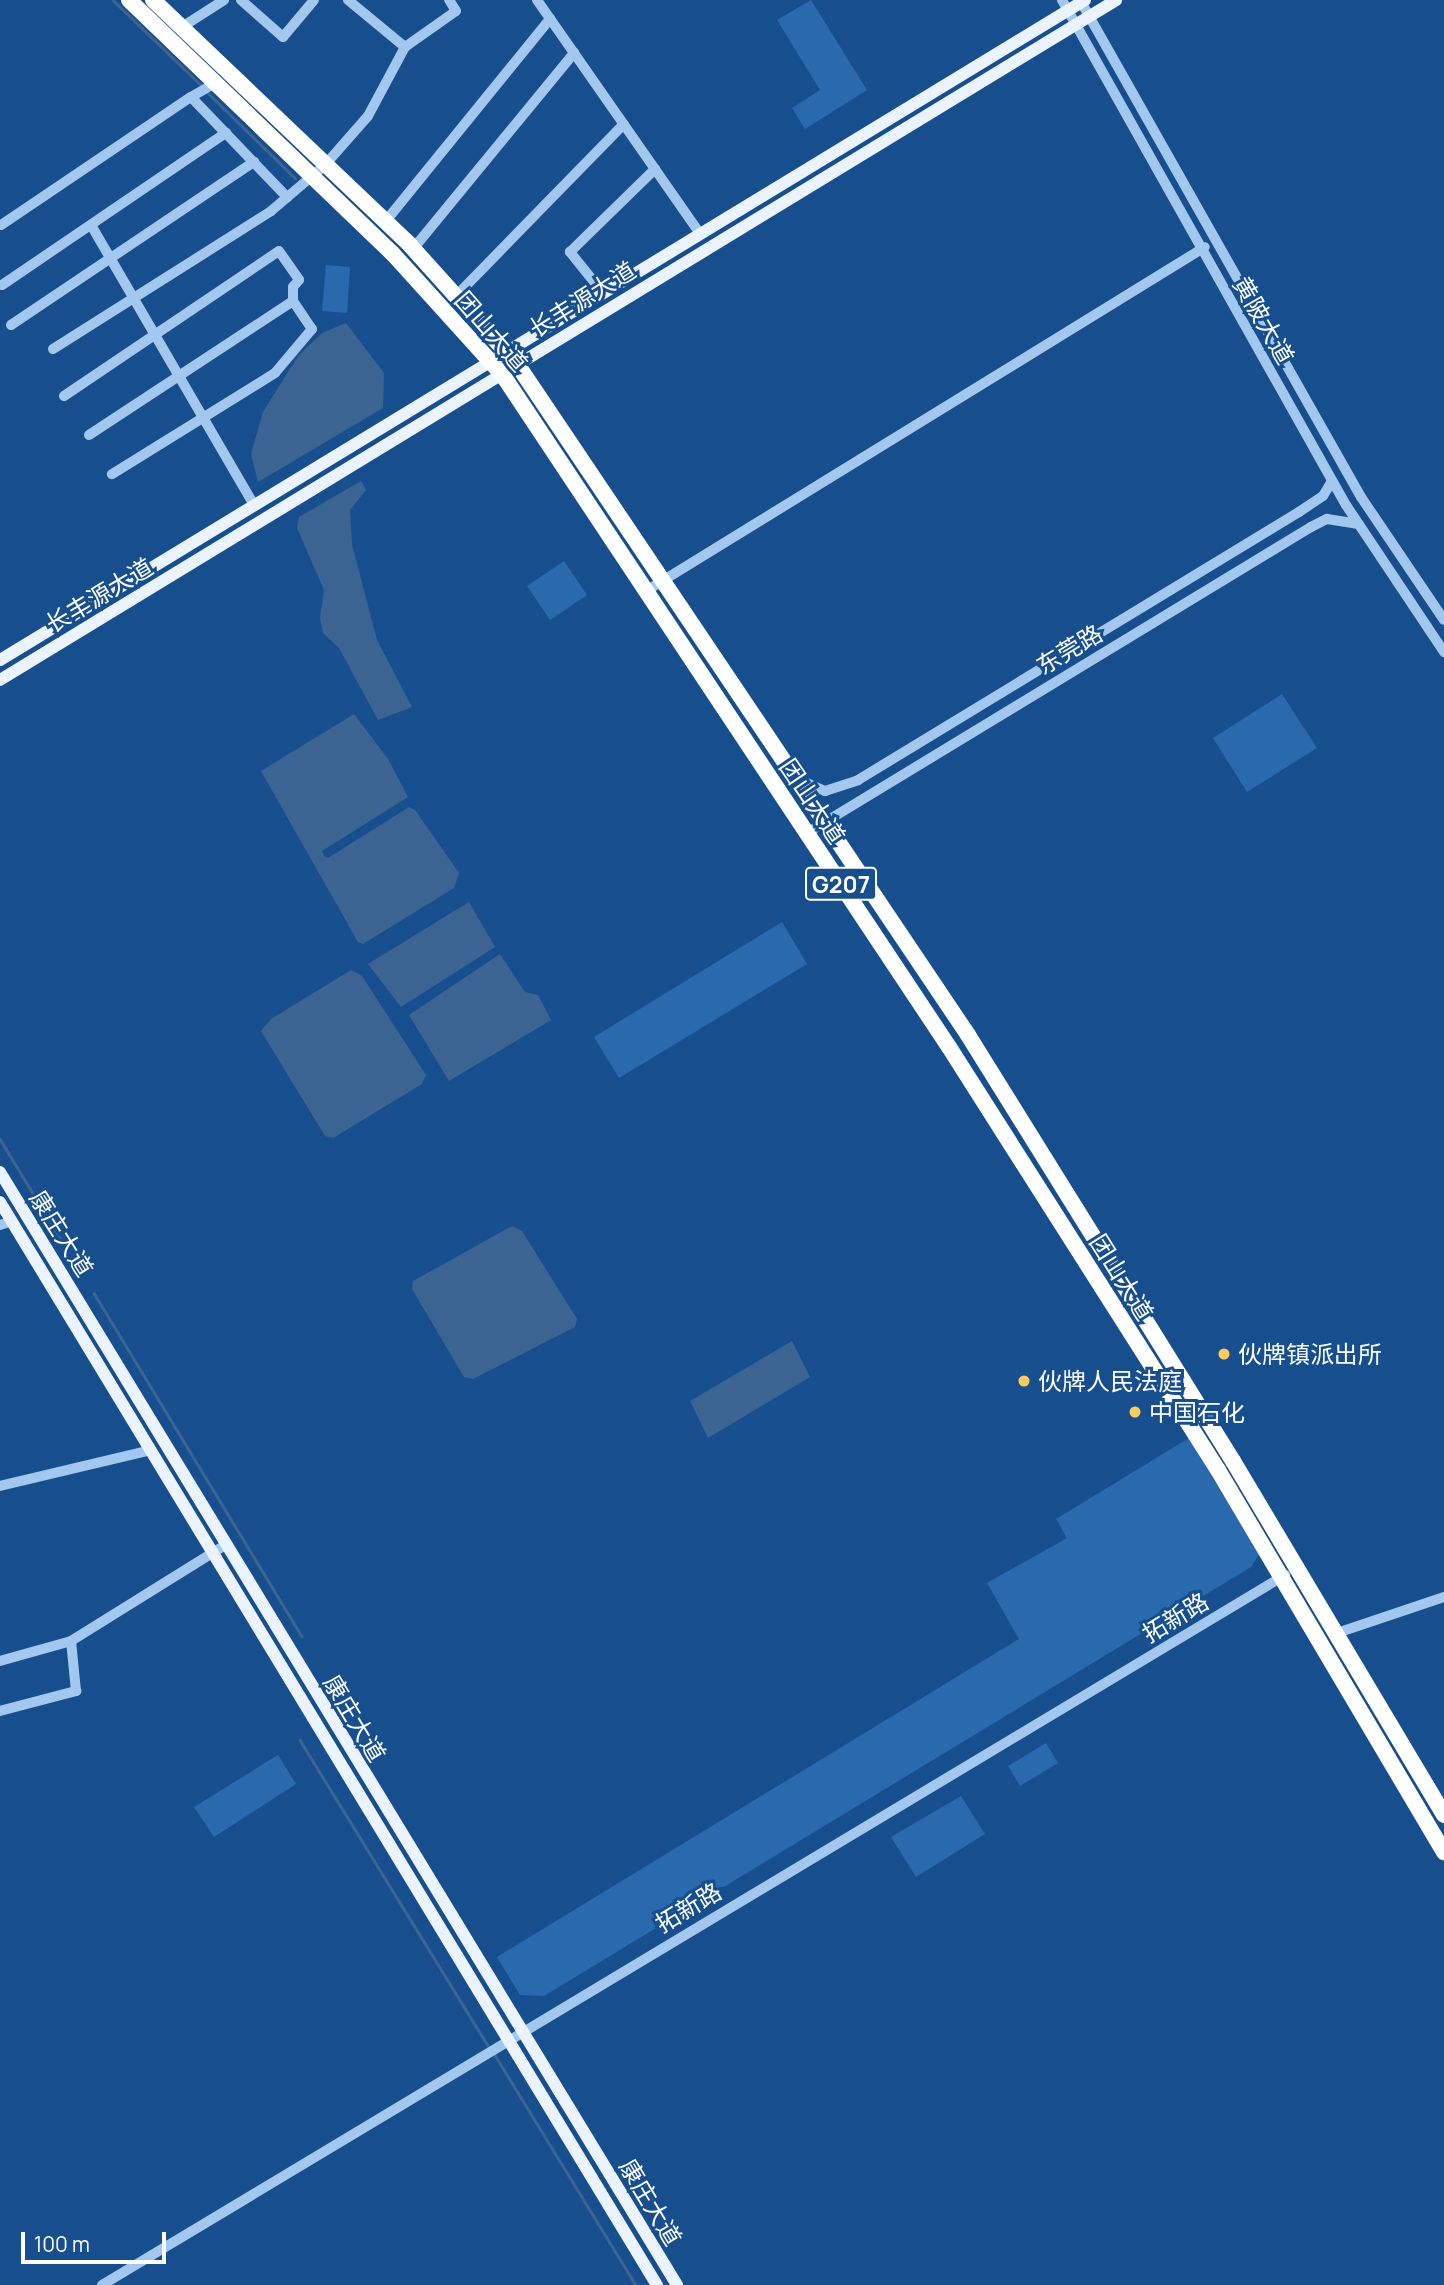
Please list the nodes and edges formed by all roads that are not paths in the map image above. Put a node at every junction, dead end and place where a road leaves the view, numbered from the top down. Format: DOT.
graph roads {
  1 [pos="129,0"];
  2 [pos="153,0"];
  3 [pos="224,0"];
  4 [pos="241,0"];
  5 [pos="314,0"];
  6 [pos="348,0"];
  7 [pos="449,0"];
  8 [pos="537,0"];
  9 [pos="1116,0"];
  10 [pos="1082,1"];
  11 [pos="1065,5"];
  12 [pos="1089,16"];
  13 [pos="550,19"];
  14 [pos="1076,24"];
  15 [pos="181,27"];
  16 [pos="405,47"];
  17 [pos="574,53"];
  18 [pos="215,83"];
  19 [pos="191,97"];
  20 [pos="624,124"];
  21 [pos="226,133"];
  22 [pos="254,162"];
  23 [pos="655,169"];
  24 [pos="319,171"];
  25 [pos="287,197"];
  26 [pos="385,222"];
  27 [pos="1,225"];
  28 [pos="91,225"];
  29 [pos="700,234"];
  30 [pos="1214,243"];
  31 [pos="414,249"];
  32 [pos="1199,250"];
  33 [pos="112,258"];
  34 [pos="2,285"];
  35 [pos="603,293"];
  36 [pos="136,296"];
  37 [pos="456,296"];
  38 [pos="293,301"];
  39 [pos="11,325"];
  40 [pos="157,333"];
  41 [pos="53,349"];
  42 [pos="512,358"];
  43 [pos="497,368"];
  44 [pos="181,375"];
  45 [pos="64,397"];
  46 [pos="204,417"];
  47 [pos="89,435"];
  48 [pos="112,474"];
  49 [pos="1332,481"];
  50 [pos="254,505"];
  51 [pos="1359,524"];
  52 [pos="663,580"];
  53 [pos="646,591"];
  54 [pos="1444,620"];
  55 [pos="1444,652"];
  56 [pos="0,660"];
  57 [pos="0,680"];
  58 [pos="796,778"];
  59 [pos="825,822"];
  60 [pos="807,833"];
  61 [pos="0,1172"];
  62 [pos="0,1202"];
  63 [pos="6,1223"];
  64 [pos="151,1450"];
  65 [pos="0,1486"];
  66 [pos="227,1544"];
  67 [pos="214,1552"];
  68 [pos="1297,1568"];
  69 [pos="1282,1577"];
  70 [pos="1444,1597"];
  71 [pos="1337,1633"];
  72 [pos="71,1641"];
  73 [pos="0,1661"];
  74 [pos="0,1711"];
  75 [pos="1444,1815"];
  76 [pos="1444,1852"];
  77 [pos="522,2031"];
  78 [pos="506,2040"];
  79 [pos="102,2285"];
  80 [pos="657,2285"];
  81 [pos="677,2285"];
  1 -- 18 [label="highway, 团山大道 / G207"];
  2 -- 15 [label="highway, 团山大道 / G207"];
  3 -- 15 [label="street"];
  4 -- 5 [label="street"];
  6 -- 16 [label="street"];
  7 -- 16 [label="street"];
  8 -- 13 [label="street"];
  9 -- 12 [label="main road, 长丰源大道"];
  10 -- 11 [label="main road, 长丰源大道"];
  10 -- 12 [label="street, 黄陂大道"];
  11 -- 14 [label="street, 黄陂大道"];
  11 -- 29 [label="main road, 长丰源大道"];
  12 -- 14 [label="main road, 长丰源大道"];
  12 -- 30 [label="street, 黄陂大道"];
  13 -- 17 [label="street"];
  13 -- 26 [label="street"];
  14 -- 32 [label="street, 黄陂大道"];
  14 -- 42 [label="main road, 长丰源大道"];
  15 -- 24 [label="highway, 团山大道 / G207"];
  16 -- 24 [label="street"];
  17 -- 20 [label="street"];
  17 -- 31 [label="street"];
  18 -- 19 [label="street"];
  18 -- 24 [label="highway, 团山大道 / G207"];
  19 -- 21 [label="street"];
  19 -- 27 [label="street"];
  20 -- 23 [label="street"];
  20 -- 37 [label="street"];
  21 -- 22 [label="street"];
  21 -- 28 [label="street"];
  22 -- 25 [label="street"];
  22 -- 33 [label="street"];
  23 -- 29 [label="street"];
  23 -- 35 [label="street"];
  24 -- 25 [label="street"];
  24 -- 26 [label="highway, 团山大道 / G207"];
  24 -- 43 [label="highway, 团山大道 / G207"];
  25 -- 36 [label="street"];
  26 -- 31 [label="highway, 团山大道 / G207"];
  28 -- 33 [label="street"];
  28 -- 34 [label="street"];
  29 -- 35 [label="main road, 长丰源大道"];
  30 -- 32 [label="street"];
  30 -- 54 [label="street, 黄陂大道"];
  31 -- 37 [label="highway, 团山大道 / G207"];
  32 -- 49 [label="street, 黄陂大道"];
  32 -- 52 [label="street"];
  33 -- 36 [label="street"];
  33 -- 39 [label="street"];
  35 -- 42 [label="main road, 长丰源大道"];
  36 -- 40 [label="street"];
  36 -- 41 [label="street"];
  37 -- 42 [label="highway, 团山大道 / G207"];
  38 -- 40 [label="street"];
  38 -- 44 [label="street"];
  38 -- 46 [label="street"];
  40 -- 44 [label="street"];
  40 -- 45 [label="street"];
  42 -- 43 [label="main road, 长丰源大道"];
  42 -- 52 [label="highway, 团山大道 / G207"];
  43 -- 50 [label="main road, 长丰源大道"];
  43 -- 53 [label="highway, 团山大道 / G207"];
  43 -- 57 [label="main road, 长丰源大道"];
  44 -- 46 [label="street"];
  44 -- 47 [label="street"];
  46 -- 48 [label="street"];
  46 -- 50 [label="street"];
  49 -- 51 [label="street, 黄陂大道"];
  49 -- 58 [label="street, 东莞路"];
  50 -- 56 [label="main road, 长丰源大道"];
  51 -- 55 [label="street, 黄陂大道"];
  51 -- 59 [label="street, 东莞路"];
  52 -- 53 [label="street"];
  52 -- 58 [label="highway, 团山大道 / G207"];
  53 -- 60 [label="highway, 团山大道 / G207"];
  58 -- 59 [label="highway, 团山大道 / G207"];
  59 -- 60 [label="street, 东莞路"];
  59 -- 68 [label="highway, 团山大道 / G207"];
  60 -- 69 [label="highway, 团山大道 / G207"];
  61 -- 66 [label="main road, 康庄大道"];
  62 -- 63 [label="main road, 康庄大道"];
  63 -- 64 [label="main road, 康庄大道"];
  64 -- 65 [label="street"];
  64 -- 67 [label="main road, 康庄大道"];
  66 -- 67 [label="street"];
  66 -- 77 [label="main road, 康庄大道"];
  67 -- 72 [label="street"];
  67 -- 78 [label="main road, 康庄大道"];
  68 -- 69 [label="street, 拓新路"];
  68 -- 71 [label="highway, 团山大道 / G207"];
  69 -- 76 [label="highway, 团山大道 / G207"];
  69 -- 77 [label="street, 拓新路"];
  70 -- 71 [label="street"];
  71 -- 75 [label="highway, 团山大道 / G207"];
  72 -- 73 [label="street"];
  72 -- 74 [label="street"];
  77 -- 78 [label="street, 拓新路"];
  77 -- 81 [label="main road, 康庄大道"];
  78 -- 79 [label="street, 拓新路"];
  78 -- 80 [label="main road, 康庄大道"];
}
